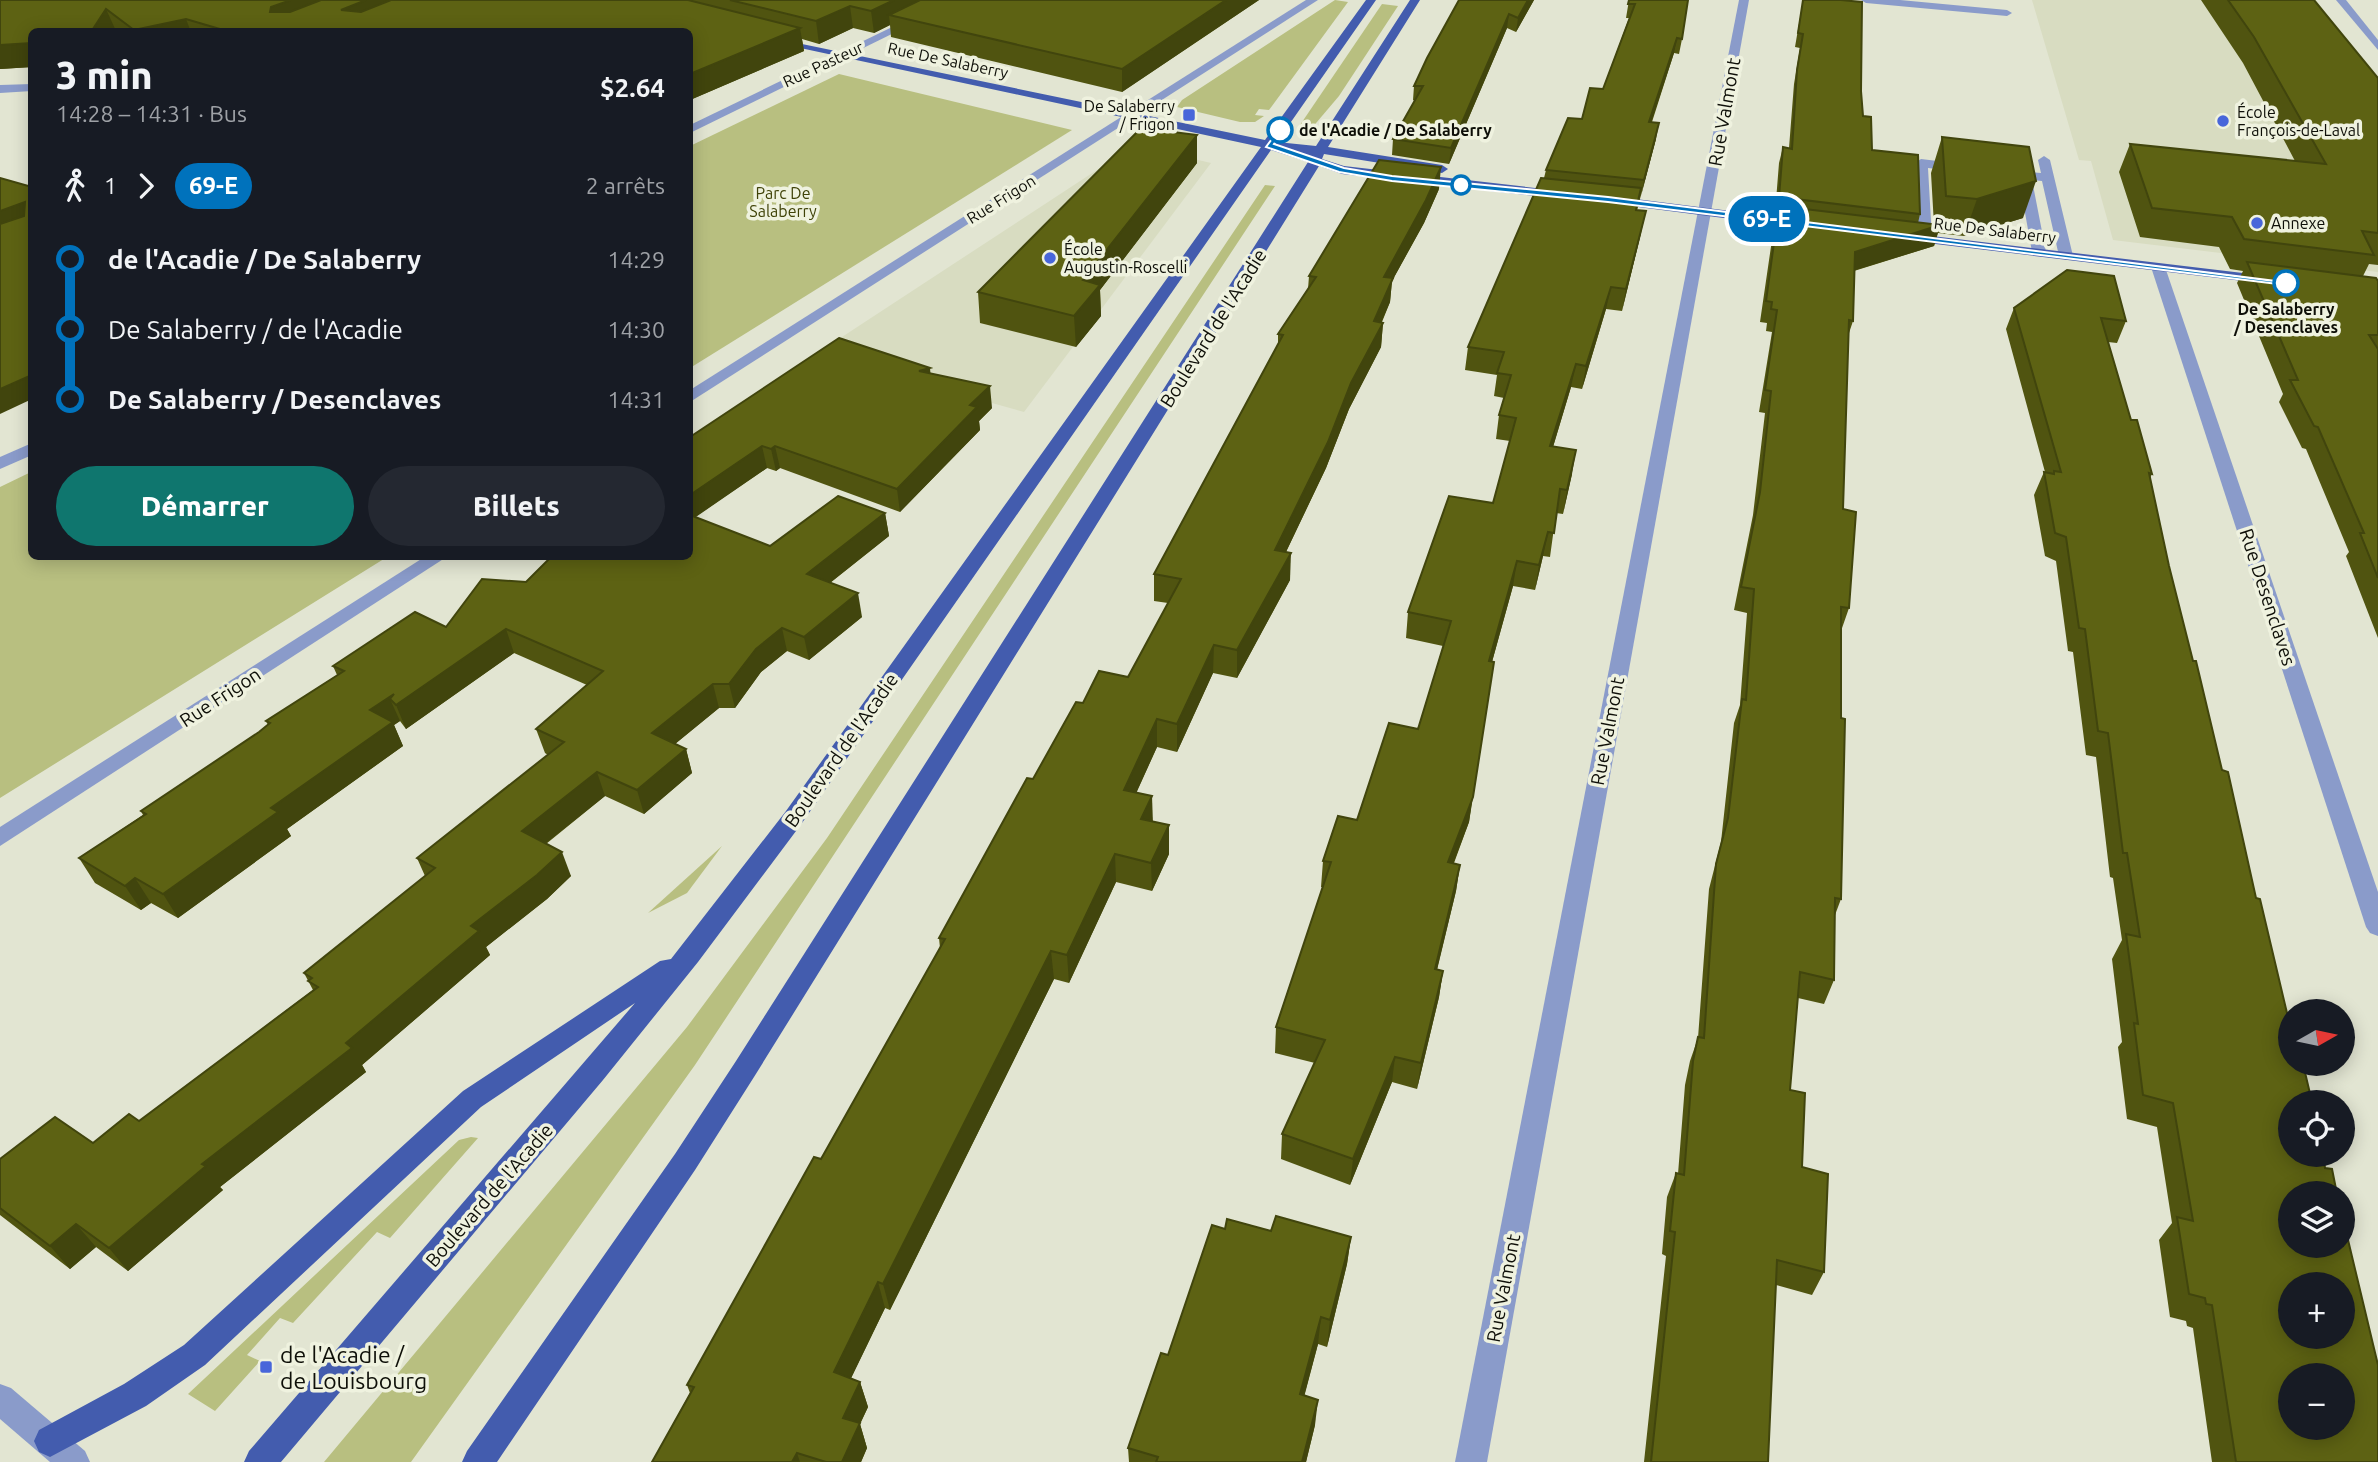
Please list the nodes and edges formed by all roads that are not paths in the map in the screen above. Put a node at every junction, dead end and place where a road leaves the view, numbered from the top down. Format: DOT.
graph roads {
  1 [pos="956,0"];
  2 [pos="1313,0"];
  3 [pos="1371,0"];
  4 [pos="1415,0"];
  5 [pos="1744,0"];
  6 [pos="1866,0"];
  7 [pos="2341,0"];
  8 [pos="2007,13"];
  9 [pos="771,39"];
  10 [pos="2378,47"];
  11 [pos="842,55"];
  12 [pos="28,87"];
  13 [pos="0,89"];
  14 [pos="1131,117"];
  15 [pos="693,127"];
  16 [pos="1269,145"];
  17 [pos="1317,155"];
  18 [pos="2044,160"];
  19 [pos="1973,170"];
  20 [pos="1999,173"];
  21 [pos="2025,176"];
  22 [pos="2048,178"];
  23 [pos="1704,212"];
  24 [pos="1822,226"];
  25 [pos="1888,234"];
  26 [pos="1925,239"];
  27 [pos="2039,253"];
  28 [pos="2066,256"];
  29 [pos="2158,267"];
  30 [pos="2283,282"];
  31 [pos="693,395"];
  32 [pos="28,450"];
  33 [pos="0,464"];
  34 [pos="433,560"];
  35 [pos="0,838"];
  36 [pos="2378,927"];
  37 [pos="689,955"];
  38 [pos="0,1399"];
  39 [pos="50,1441"];
  40 [pos="74,1462"];
  41 [pos="260,1462"];
  42 [pos="478,1462"];
  43 [pos="1471,1462"];
  1 -- 11 [label="street, Rue Pasteur"];
  2 -- 14 [label="street, Rue Frigon"];
  3 -- 16 [label="main road, Boulevard de l'Acadie"];
  4 -- 17 [label="main road, Boulevard de l'Acadie"];
  5 -- 23 [label="street, Rue Valmont"];
  6 -- 8 [label="street"];
  7 -- 10 [label="street"];
  9 -- 11 [label="main road, Rue De Salaberry"];
  11 -- 14 [label="main road, Rue De Salaberry"];
  11 -- 15 [label="street, Rue Pasteur"];
  12 -- 13 [label="street"];
  14 -- 16 [label="main road, Rue De Salaberry"];
  14 -- 31 [label="street, Rue Frigon"];
  16 -- 17 [label="main road, Rue De Salaberry"];
  16 -- 37 [label="main road, Boulevard de l'Acadie"];
  17 -- 23 [label="main road, Rue De Salaberry"];
  17 -- 42 [label="main road, Boulevard de l'Acadie"];
  18 -- 22 [label="street"];
  19 -- 26 [label="street"];
  20 -- 21 [label="street"];
  21 -- 22 [label="street"];
  21 -- 27 [label="street"];
  22 -- 28 [label="street"];
  23 -- 24 [label="main road, Rue De Salaberry"];
  23 -- 43 [label="street, Rue Valmont"];
  25 -- 26 [label="main road, Rue De Salaberry"];
  26 -- 27 [label="main road, Rue De Salaberry"];
  27 -- 28 [label="main road, Rue De Salaberry"];
  28 -- 29 [label="main road, Rue De Salaberry"];
  29 -- 30 [label="main road, Rue De Salaberry"];
  29 -- 36 [label="street, Rue Desenclaves"];
  32 -- 33 [label="street"];
  34 -- 35 [label="street, Rue Frigon"];
  37 -- 39 [label="main road"];
  37 -- 41 [label="main road, Boulevard de l'Acadie"];
  38 -- 39 [label="street"];
  39 -- 40 [label="street"];
}
